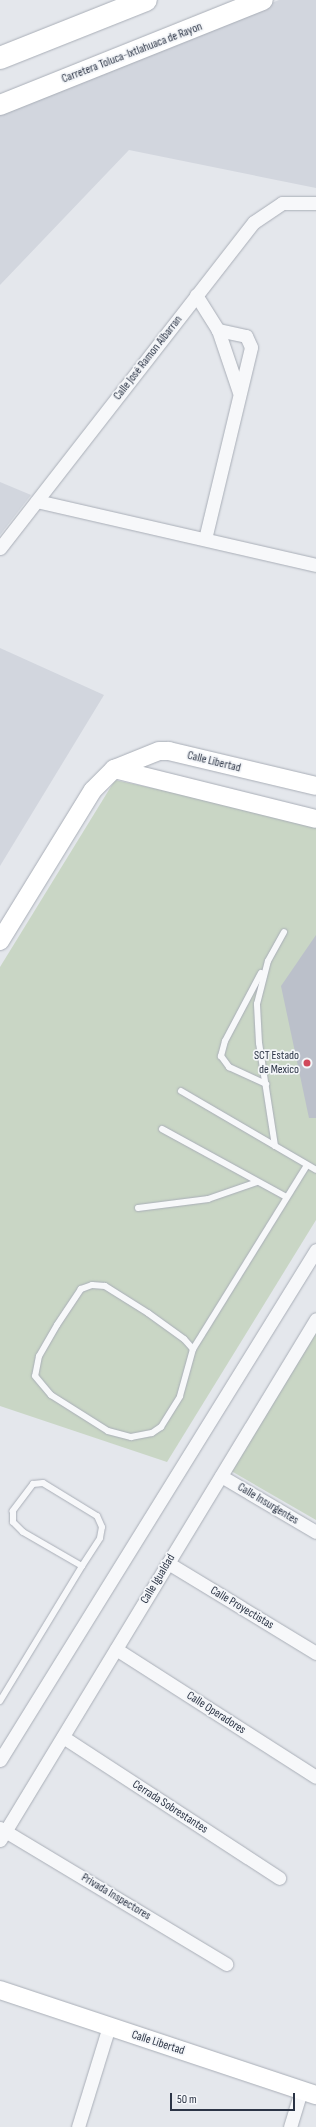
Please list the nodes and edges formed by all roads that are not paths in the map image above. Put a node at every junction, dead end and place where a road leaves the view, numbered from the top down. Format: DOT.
graph roads {
  1 [pos="146,0"];
  2 [pos="263,0"];
  3 [pos="0,58"];
  4 [pos="0,105"];
  5 [pos="316,203"];
  6 [pos="196,295"];
  7 [pos="218,330"];
  8 [pos="239,392"];
  9 [pos="37,501"];
  10 [pos="205,539"];
  11 [pos="0,548"];
  12 [pos="316,565"];
  13 [pos="114,770"];
  14 [pos="316,786"];
  15 [pos="316,819"];
  16 [pos="284,932"];
  17 [pos="0,941"];
  18 [pos="268,961"];
  19 [pos="266,1084"];
  20 [pos="181,1090"];
  21 [pos="162,1129"];
  22 [pos="275,1146"];
  23 [pos="307,1165"];
  24 [pos="316,1170"];
  25 [pos="257,1182"];
  26 [pos="286,1197"];
  27 [pos="138,1208"];
  28 [pos="316,1250"];
  29 [pos="316,1319"];
  30 [pos="192,1349"];
  31 [pos="221,1476"];
  32 [pos="316,1532"];
  33 [pos="168,1563"];
  34 [pos="82,1566"];
  35 [pos="116,1649"];
  36 [pos="316,1653"];
  37 [pos="0,1701"];
  38 [pos="62,1737"];
  39 [pos="0,1760"];
  40 [pos="316,1777"];
  41 [pos="2,1833"];
  42 [pos="279,1878"];
  43 [pos="226,1964"];
  44 [pos="0,1990"];
  45 [pos="109,2026"];
  46 [pos="309,2093"];
  47 [pos="78,2127"];
  48 [pos="290,2127"];
  1 -- 3 [label="highway"];
  2 -- 4 [label="main road, Carretera Toluca-Ixtlahuaca de Rayon"];
  5 -- 6 [label="street, Calle José Ramon Albarran"];
  6 -- 7 [label="street"];
  6 -- 9 [label="street, Calle José Ramon Albarran"];
  7 -- 8 [label="street"];
  7 -- 8 [label="street"];
  8 -- 10 [label="street"];
  9 -- 10 [label="street"];
  9 -- 11 [label="street, Calle José Ramon Albarran"];
  10 -- 12 [label="street"];
  13 -- 14 [label="main road, Calle Libertad"];
  13 -- 15 [label="main road"];
  13 -- 17 [label="main road, Calle Libertad"];
  16 -- 18 [label="lane"];
  18 -- 19 [label="lane"];
  18 -- 19 [label="lane"];
  19 -- 22 [label="lane"];
  20 -- 22 [label="lane"];
  21 -- 25 [label="lane"];
  22 -- 23 [label="lane"];
  23 -- 24 [label="lane"];
  23 -- 26 [label="lane"];
  25 -- 26 [label="lane"];
  25 -- 27 [label="lane"];
  26 -- 30 [label="lane"];
  28 -- 39 [label="street"];
  29 -- 31 [label="street, Calle Igualdad"];
  30 -- 30 [label="lane"];
  31 -- 32 [label="street, Calle Insurgentes"];
  31 -- 33 [label="street, Calle Igualdad"];
  33 -- 35 [label="street, Calle Igualdad"];
  33 -- 36 [label="street, Calle Proyectistas"];
  34 -- 34 [label="lane"];
  34 -- 37 [label="lane"];
  35 -- 38 [label="street, Calle Igualdad"];
  35 -- 40 [label="street, Calle Operadores"];
  38 -- 41 [label="street, Calle Igualdad"];
  38 -- 42 [label="street, Cerrada Sobrestantes"];
  41 -- 43 [label="street, Privada Inspectores"];
  44 -- 45 [label="main road, Calle Libertad"];
  45 -- 46 [label="main road, Calle Libertad"];
  45 -- 47 [label="street"];
  46 -- 48 [label="street"];
}
